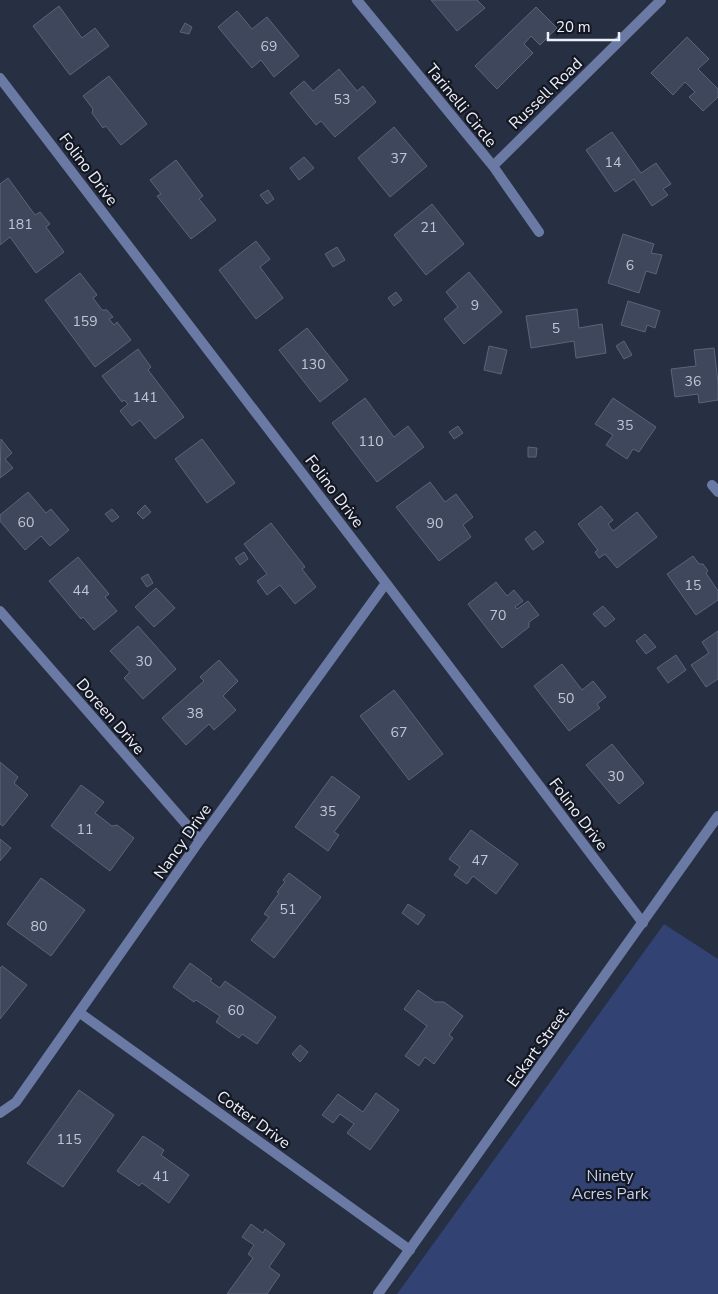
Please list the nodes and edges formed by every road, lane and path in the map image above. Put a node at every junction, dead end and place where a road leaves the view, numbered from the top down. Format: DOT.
graph roads {
  1 [pos="357,0"];
  2 [pos="661,0"];
  3 [pos="0,78"];
  4 [pos="493,166"];
  5 [pos="540,232"];
  6 [pos="386,583"];
  7 [pos="0,611"];
  8 [pos="718,816"];
  9 [pos="200,840"];
  10 [pos="643,924"];
  11 [pos="80,1013"];
  12 [pos="0,1113"];
  13 [pos="410,1250"];
  14 [pos="378,1294"];
  1 -- 4 [label="street, Tarinelli Circle"];
  2 -- 4 [label="street, Russell Road"];
  3 -- 6 [label="street, Folino Drive"];
  4 -- 5 [label="street, Tarinelli Circle"];
  6 -- 9 [label="street, Nancy Drive"];
  6 -- 10 [label="street, Folino Drive"];
  7 -- 9 [label="street, Doreen Drive"];
  8 -- 10 [label="street, Eckart Street"];
  9 -- 11 [label="street, Nancy Drive"];
  10 -- 13 [label="street, Eckart Street"];
  11 -- 12 [label="street, Nancy Drive"];
  11 -- 13 [label="street, Cotter Drive"];
  13 -- 14 [label="street, Eckart Street"];
}
